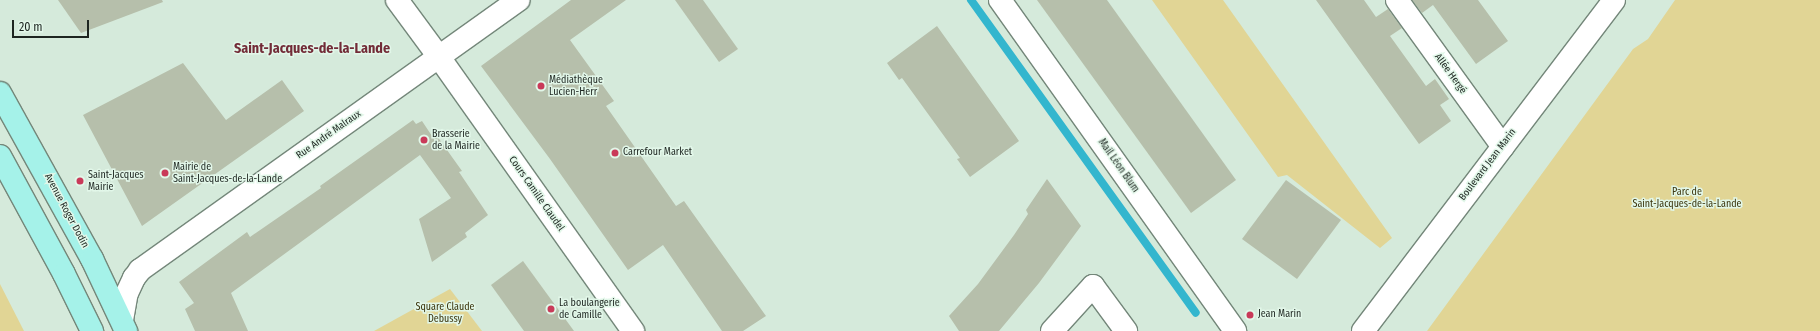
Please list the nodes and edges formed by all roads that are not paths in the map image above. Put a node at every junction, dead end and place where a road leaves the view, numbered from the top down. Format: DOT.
graph roads {
  1 [pos="397,0"];
  2 [pos="518,0"];
  3 [pos="1000,0"];
  4 [pos="1397,0"];
  5 [pos="1614,0"];
  6 [pos="439,57"];
  7 [pos="0,93"];
  8 [pos="1502,147"];
  9 [pos="0,156"];
  10 [pos="124,326"];
  11 [pos="92,331"];
  12 [pos="633,331"];
  13 [pos="1052,331"];
  14 [pos="1126,331"];
  15 [pos="1235,331"];
  16 [pos="1363,331"];
  1 -- 6 [label="street, Cours Camille Claudel"];
  2 -- 6 [label="street, Rue André Malraux"];
  3 -- 15 [label="street, Mail Léon Blum"];
  4 -- 8 [label="street, Allée Hergé"];
  5 -- 8 [label="street, Boulevard Jean Marin"];
  6 -- 10 [label="street, Rue André Malraux"];
  6 -- 12 [label="street, Cours Camille Claudel"];
  7 -- 10 [label="main road, Avenue Roger Dodin"];
  8 -- 16 [label="street, Boulevard Jean Marin"];
  9 -- 11 [label="main road"];
  13 -- 14 [label="street"];
}
